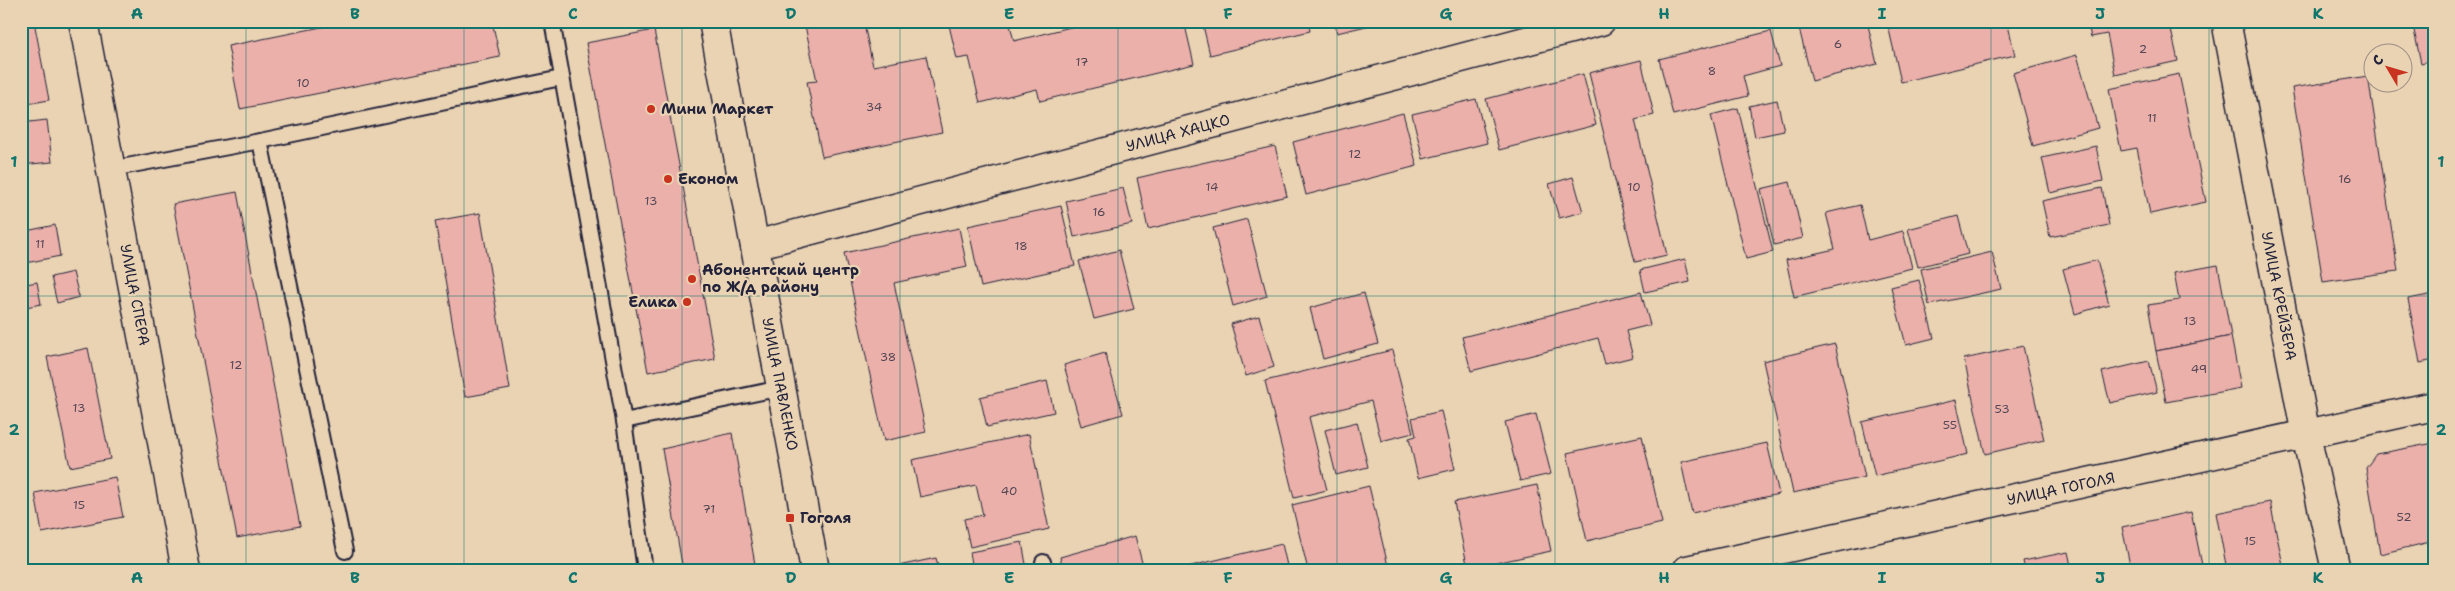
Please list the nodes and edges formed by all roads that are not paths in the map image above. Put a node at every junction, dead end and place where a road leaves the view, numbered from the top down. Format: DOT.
graph roads {
  1 [pos="83,21"];
  2 [pos="552,21"];
  3 [pos="713,21"];
  4 [pos="1602,21"];
  5 [pos="2226,21"];
  6 [pos="561,78"];
  7 [pos="260,141"];
  8 [pos="111,169"];
  9 [pos="755,245"];
  10 [pos="781,388"];
  11 [pos="2434,406"];
  12 [pos="624,421"];
  13 [pos="2306,435"];
  14 [pos="345,551"];
  15 [pos="186,570"];
  16 [pos="645,570"];
  17 [pos="815,570"];
  18 [pos="1688,570"];
  19 [pos="2336,570"];
  1 -- 8 [label="street, УЛИЦА СПЕРА"];
  2 -- 6 [label="lane"];
  3 -- 9 [label="street, УЛИЦА ПАВЛЕНКО"];
  4 -- 9 [label="street, УЛИЦА ХАЦКО"];
  5 -- 13 [label="street, УЛИЦА КРЕЙЗЕРА"];
  6 -- 7 [label="lane"];
  6 -- 12 [label="lane"];
  7 -- 8 [label="lane"];
  7 -- 14 [label="lane"];
  8 -- 15 [label="street, УЛИЦА СПЕРА"];
  9 -- 10 [label="street, УЛИЦА ПАВЛЕНКО"];
  10 -- 12 [label="lane"];
  10 -- 17 [label="street, УЛИЦА ПАВЛЕНКО"];
  11 -- 13 [label="street, УЛИЦА ГОГОЛЯ"];
  12 -- 16 [label="lane"];
  13 -- 18 [label="street, УЛИЦА ГОГОЛЯ"];
  13 -- 19 [label="street, УЛИЦА КРЕЙЗЕРА"];
}
